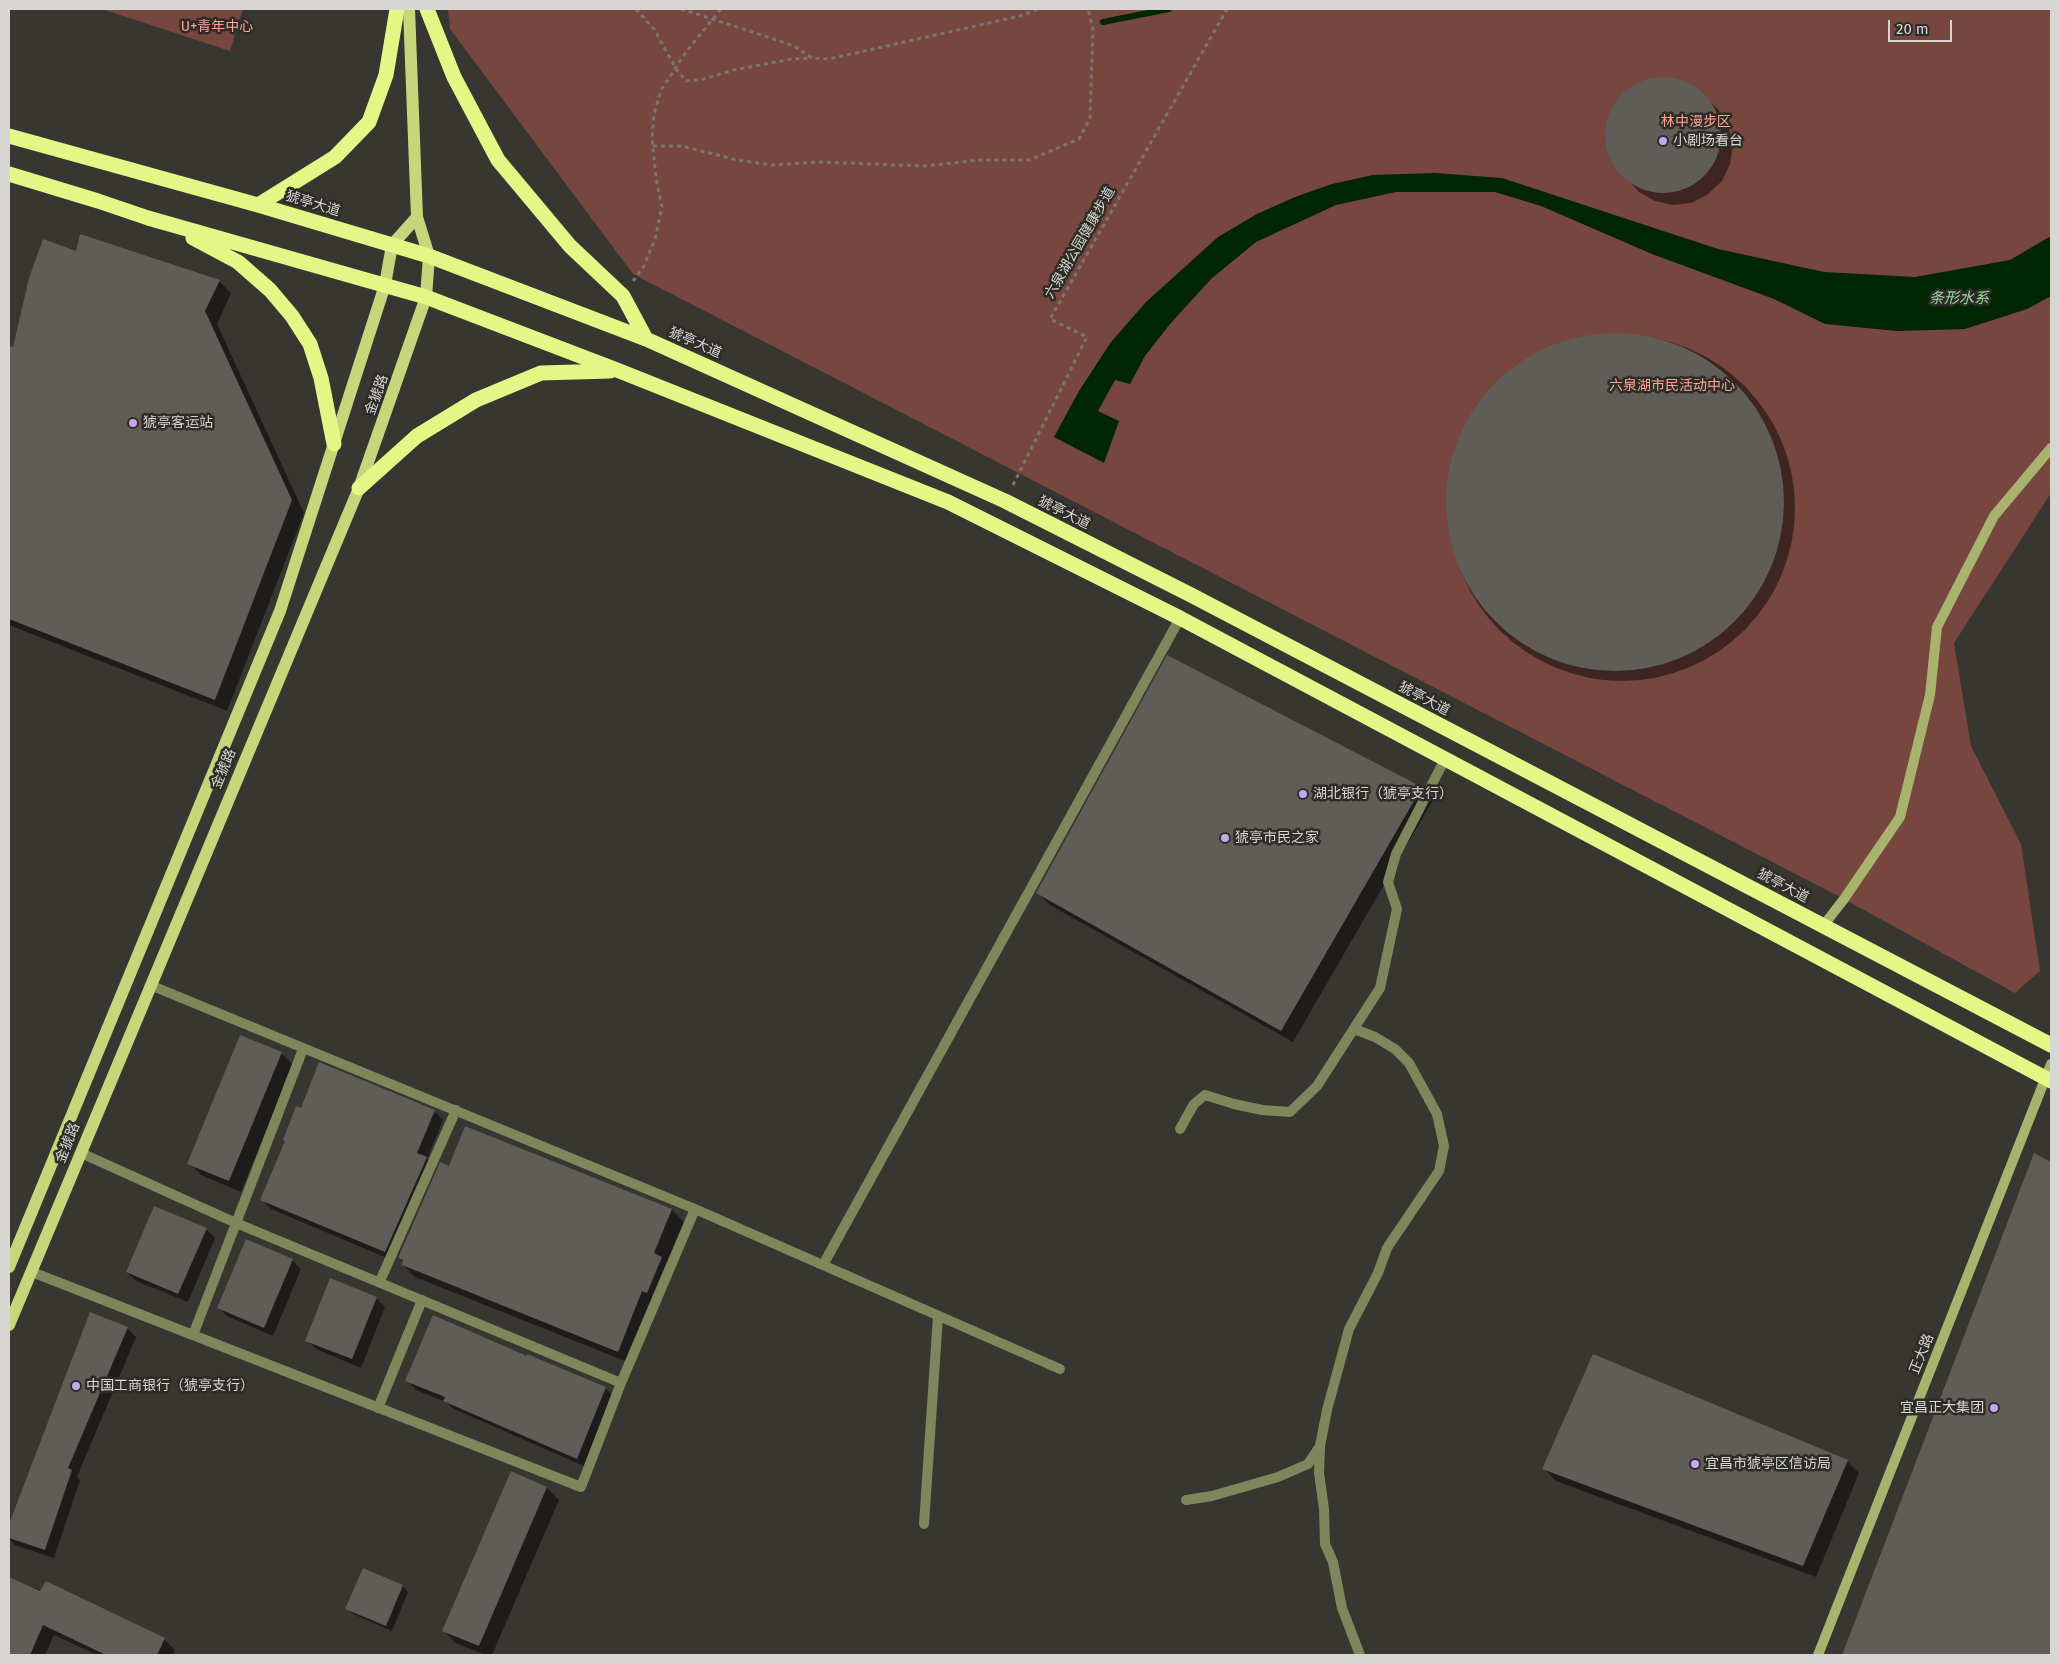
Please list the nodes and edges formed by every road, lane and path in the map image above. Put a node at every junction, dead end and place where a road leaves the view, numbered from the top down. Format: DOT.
graph roads {
  1 [pos="397,9"];
  2 [pos="409,9"];
  3 [pos="427,9"];
  4 [pos="636,9"];
  5 [pos="681,9"];
  6 [pos="721,9"];
  7 [pos="1038,9"];
  8 [pos="1088,9"];
  9 [pos="1227,9"];
  10 [pos="713,19"];
  11 [pos="812,58"];
  12 [pos="676,69"];
  13 [pos="9,136"];
  14 [pos="653,146"];
  15 [pos="9,174"];
  16 [pos="258,205"];
  17 [pos="417,217"];
  18 [pos="148,218"];
  19 [pos="392,245"];
  20 [pos="429,256"];
  21 [pos="385,285"];
  22 [pos="623,296"];
  23 [pos="426,297"];
  24 [pos="646,339"];
  25 [pos="618,370"];
  26 [pos="334,444"];
  27 [pos="2051,448"];
  28 [pos="358,488"];
  29 [pos="1005,501"];
  30 [pos="1180,618"];
  31 [pos="1445,759"];
  32 [pos="1823,926"];
  33 [pos="150,985"];
  34 [pos="1354,1029"];
  35 [pos="2051,1045"];
  36 [pos="303,1049"];
  37 [pos="2051,1064"];
  38 [pos="2048,1080"];
  39 [pos="456,1110"];
  40 [pos="1180,1129"];
  41 [pos="81,1153"];
  42 [pos="695,1208"];
  43 [pos="236,1223"];
  44 [pos="823,1265"];
  45 [pos="9,1267"];
  46 [pos="32,1272"];
  47 [pos="380,1281"];
  48 [pos="422,1300"];
  49 [pos="938,1316"];
  50 [pos="9,1325"];
  51 [pos="193,1336"];
  52 [pos="1060,1369"];
  53 [pos="621,1383"];
  54 [pos="378,1408"];
  55 [pos="1320,1446"];
  56 [pos="1186,1500"];
  57 [pos="924,1524"];
  58 [pos="1360,1655"];
  59 [pos="1818,1655"];
  1 -- 16 [label="highway"];
  2 -- 17 [label="main road, 金猇路"];
  3 -- 22 [label="highway"];
  4 -- 12 [label="path"];
  5 -- 10 [label="path"];
  6 -- 10 [label="path"];
  7 -- 11 [label="path"];
  8 -- 14 [label="path"];
  9 -- 29 [label="path, 六泉湖公园健康步道"];
  10 -- 11 [label="path"];
  10 -- 12 [label="path"];
  11 -- 12 [label="path"];
  12 -- 14 [label="path"];
  13 -- 16 [label="highway, 猇亭大道"];
  14 -- 22 [label="path"];
  15 -- 18 [label="highway"];
  16 -- 19 [label="highway, 猇亭大道"];
  17 -- 19 [label="main road"];
  17 -- 20 [label="main road, 金猇路"];
  18 -- 21 [label="highway"];
  18 -- 26 [label="highway"];
  19 -- 20 [label="highway, 猇亭大道"];
  19 -- 21 [label="main road, 金猇路"];
  20 -- 23 [label="main road, 金猇路"];
  20 -- 24 [label="highway, 猇亭大道"];
  21 -- 23 [label="highway"];
  21 -- 26 [label="main road, 金猇路"];
  22 -- 24 [label="highway"];
  23 -- 25 [label="highway"];
  23 -- 28 [label="main road, 金猇路"];
  24 -- 29 [label="highway, 猇亭大道"];
  25 -- 28 [label="highway"];
  25 -- 30 [label="highway"];
  26 -- 45 [label="main road, 金猇路"];
  27 -- 32 [label="main road"];
  28 -- 33 [label="main road, 金猇路"];
  29 -- 32 [label="highway, 猇亭大道"];
  30 -- 31 [label="highway"];
  30 -- 44 [label="street"];
  31 -- 34 [label="street"];
  31 -- 38 [label="highway"];
  32 -- 35 [label="highway, 猇亭大道"];
  33 -- 36 [label="street"];
  33 -- 41 [label="main road, 金猇路"];
  34 -- 40 [label="street"];
  34 -- 55 [label="street"];
  36 -- 39 [label="street"];
  36 -- 43 [label="street"];
  37 -- 38 [label="main road, 正大路"];
  38 -- 59 [label="main road, 正大路"];
  39 -- 42 [label="street"];
  39 -- 47 [label="street"];
  41 -- 43 [label="street"];
  41 -- 46 [label="main road, 金猇路"];
  42 -- 44 [label="street"];
  42 -- 53 [label="street"];
  43 -- 47 [label="street"];
  43 -- 51 [label="street"];
  44 -- 49 [label="street"];
  46 -- 50 [label="main road, 金猇路"];
  46 -- 51 [label="street"];
  47 -- 48 [label="street"];
  48 -- 53 [label="street"];
  48 -- 54 [label="street"];
  49 -- 52 [label="street"];
  49 -- 57 [label="street"];
  51 -- 54 [label="street"];
  53 -- 54 [label="street"];
  55 -- 56 [label="street"];
  55 -- 58 [label="street"];
}
